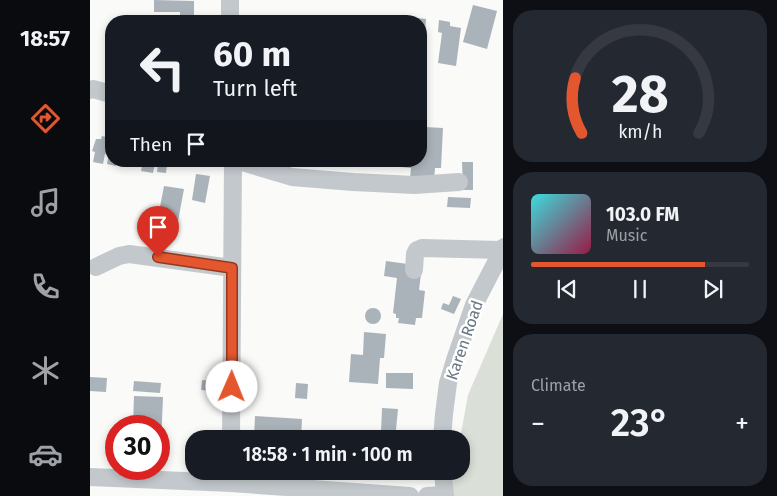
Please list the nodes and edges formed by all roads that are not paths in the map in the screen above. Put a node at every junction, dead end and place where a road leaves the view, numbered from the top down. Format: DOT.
graph roads {
  1 [pos="230,0"];
  2 [pos="230,15"];
  3 [pos="90,90"];
  4 [pos="105,92"];
  5 [pos="233,167"];
  6 [pos="259,167"];
  7 [pos="459,182"];
  8 [pos="502,248"];
  9 [pos="96,267"];
  10 [pos="232,268"];
  11 [pos="414,270"];
  12 [pos="231,430"];
  13 [pos="443,430"];
  14 [pos="90,477"];
  15 [pos="185,477"];
  16 [pos="251,480"];
  17 [pos="444,480"];
  18 [pos="343,494"];
  19 [pos="445,495"];
  20 [pos="410,496"];
  21 [pos="427,496"];
  1 -- 2 [label="street"];
  3 -- 4 [label="street"];
  5 -- 10 [label="street"];
  6 -- 7 [label="street"];
  8 -- 11 [label="street"];
  8 -- 13 [label="street, Karen Road"];
  9 -- 10 [label="street"];
  10 -- 12 [label="street"];
  14 -- 15 [label="street"];
  16 -- 18 [label="street"];
  17 -- 19 [label="street"];
  18 -- 20 [label="street"];
  19 -- 21 [label="street"];
}
